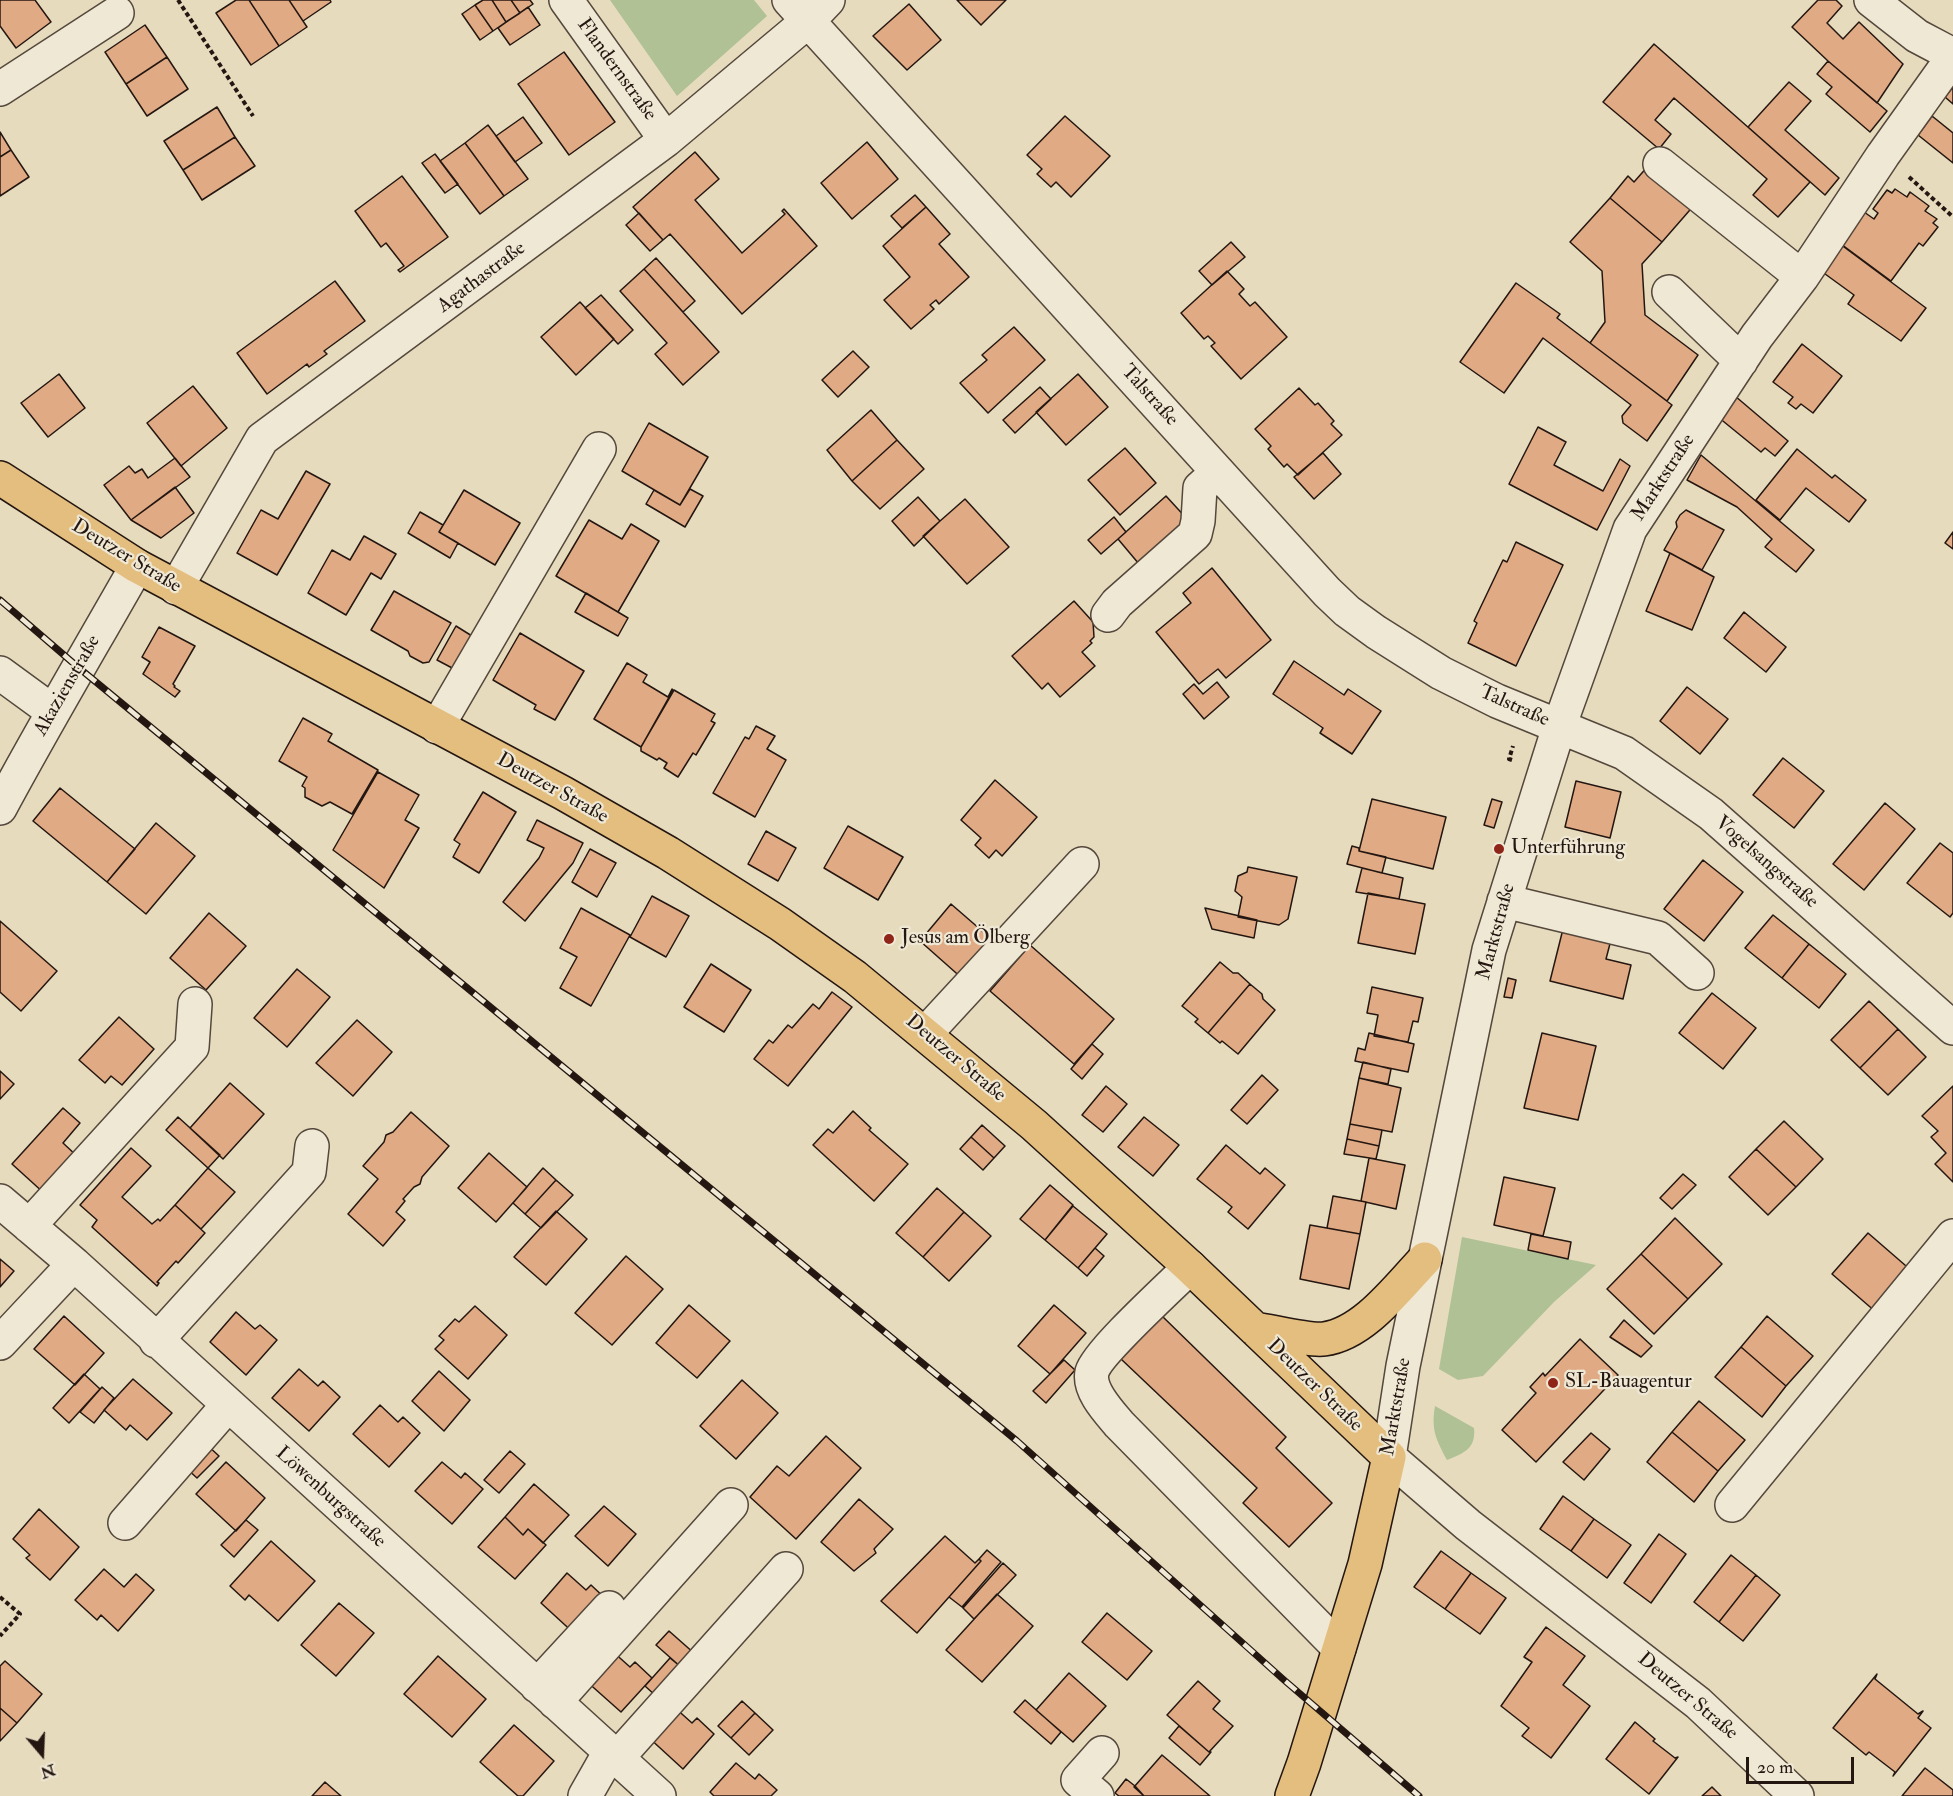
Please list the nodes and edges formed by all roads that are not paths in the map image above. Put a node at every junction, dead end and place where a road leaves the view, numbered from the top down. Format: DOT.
graph roads {
  1 [pos="566,0"];
  2 [pos="1871,0"];
  3 [pos="808,7"];
  4 [pos="117,13"];
  5 [pos="1953,56"];
  6 [pos="0,89"];
  7 [pos="666,140"];
  8 [pos="1660,164"];
  9 [pos="1802,277"];
  10 [pos="1669,292"];
  11 [pos="1741,361"];
  12 [pos="599,449"];
  13 [pos="1218,472"];
  14 [pos="0,478"];
  15 [pos="137,566"];
  16 [pos="176,588"];
  17 [pos="1108,615"];
  18 [pos="0,673"];
  19 [pos="52,711"];
  20 [pos="437,727"];
  21 [pos="1559,727"];
  22 [pos="0,808"];
  23 [pos="1082,864"];
  24 [pos="1504,901"];
  25 [pos="1697,973"];
  26 [pos="195,1004"];
  27 [pos="1953,1028"];
  28 [pos="925,1034"];
  29 [pos="312,1146"];
  30 [pos="0,1201"];
  31 [pos="29,1226"];
  32 [pos="1953,1236"];
  33 [pos="1425,1259"];
  34 [pos="74,1264"];
  35 [pos="1190,1267"];
  36 [pos="1255,1329"];
  37 [pos="156,1341"];
  38 [pos="0,1343"];
  39 [pos="228,1405"];
  40 [pos="1389,1457"];
  41 [pos="722,1501"];
  42 [pos="1732,1505"];
  43 [pos="125,1523"];
  44 [pos="786,1569"];
  45 [pos="1339,1648"];
  46 [pos="546,1694"];
  47 [pos="1102,1754"];
  48 [pos="614,1755"];
  49 [pos="585,1796"];
  50 [pos="659,1796"];
  51 [pos="1097,1796"];
  52 [pos="1292,1796"];
  53 [pos="1797,1796"];
  1 -- 7 [label="street, Flandernstraße"];
  2 -- 5 [label="street"];
  3 -- 7 [label="street, Agathastraße"];
  3 -- 13 [label="street, Talstraße"];
  4 -- 6 [label="street"];
  5 -- 9 [label="street, Marktstraße"];
  7 -- 16 [label="street, Agathastraße"];
  8 -- 9 [label="street"];
  9 -- 11 [label="street, Marktstraße"];
  10 -- 11 [label="street"];
  11 -- 21 [label="street, Marktstraße"];
  12 -- 20 [label="street"];
  13 -- 17 [label="street"];
  13 -- 21 [label="street, Talstraße"];
  14 -- 15 [label="main road, Deutzer Straße"];
  15 -- 16 [label="main road, Deutzer Straße"];
  15 -- 19 [label="street, Akazienstraße"];
  16 -- 20 [label="main road, Deutzer Straße"];
  18 -- 19 [label="street"];
  19 -- 22 [label="street, Akazienstraße"];
  20 -- 28 [label="main road, Deutzer Straße"];
  21 -- 24 [label="street, Marktstraße"];
  21 -- 27 [label="street, Vogelsangstraße"];
  23 -- 28 [label="street"];
  24 -- 25 [label="street"];
  24 -- 33 [label="street, Marktstraße"];
  26 -- 31 [label="street"];
  28 -- 35 [label="main road, Deutzer Straße"];
  29 -- 37 [label="street"];
  30 -- 31 [label="street, Löwenburgstraße"];
  31 -- 34 [label="street, Löwenburgstraße"];
  32 -- 42 [label="street"];
  33 -- 36 [label="main road"];
  33 -- 40 [label="street, Marktstraße"];
  34 -- 37 [label="street, Löwenburgstraße"];
  34 -- 38 [label="street"];
  35 -- 36 [label="main road, Deutzer Straße"];
  35 -- 45 [label="street"];
  36 -- 40 [label="main road, Deutzer Straße"];
  37 -- 39 [label="street, Löwenburgstraße"];
  39 -- 43 [label="street"];
  39 -- 46 [label="street, Löwenburgstraße"];
  40 -- 45 [label="main road, Marktstraße"];
  40 -- 53 [label="street, Deutzer Straße"];
  41 -- 46 [label="street"];
  44 -- 48 [label="street"];
  45 -- 52 [label="main road, Marktstraße"];
  46 -- 48 [label="street, Löwenburgstraße"];
  47 -- 51 [label="street"];
  48 -- 49 [label="street"];
  48 -- 50 [label="street, Löwenburgstraße"];
}
